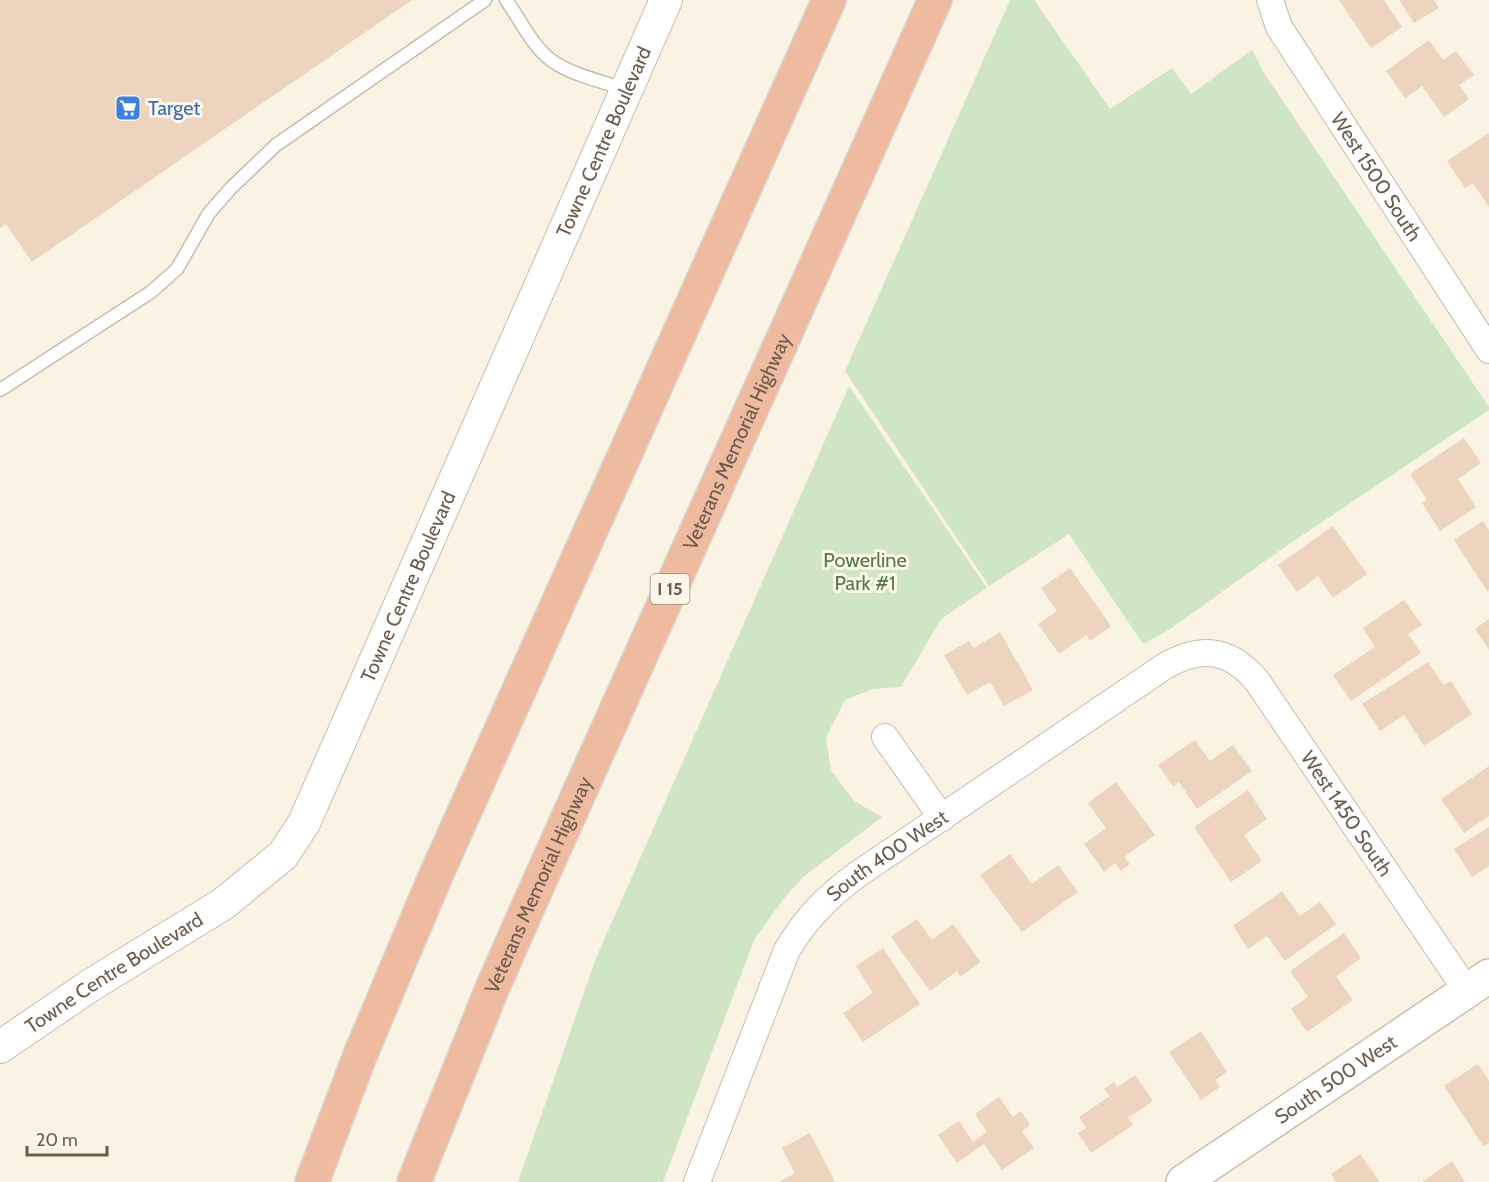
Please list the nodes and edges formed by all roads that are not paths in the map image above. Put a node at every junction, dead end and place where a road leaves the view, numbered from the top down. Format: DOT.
graph roads {
  1 [pos="485,0"];
  2 [pos="506,0"];
  3 [pos="666,0"];
  4 [pos="827,0"];
  5 [pos="935,0"];
  6 [pos="1270,0"];
  7 [pos="626,90"];
  8 [pos="1489,350"];
  9 [pos="0,390"];
  10 [pos="1215,653"];
  11 [pos="885,737"];
  12 [pos="942,818"];
  13 [pos="1478,984"];
  14 [pos="0,1047"];
  15 [pos="312,1182"];
  16 [pos="414,1182"];
  17 [pos="697,1182"];
  18 [pos="1183,1182"];
  1 -- 9 [label="lane"];
  2 -- 7 [label="lane"];
  3 -- 7 [label="street, Towne Centre Boulevard"];
  4 -- 15 [label="highway"];
  5 -- 16 [label="highway, Veterans Memorial Highway / I 15"];
  6 -- 8 [label="street, West 1500 South"];
  7 -- 14 [label="street, Towne Centre Boulevard"];
  10 -- 12 [label="street, South 400 West"];
  10 -- 13 [label="street, West 1450 South"];
  11 -- 12 [label="street"];
  12 -- 17 [label="street, South 400 West"];
  13 -- 18 [label="main road, South 500 West"];
}
